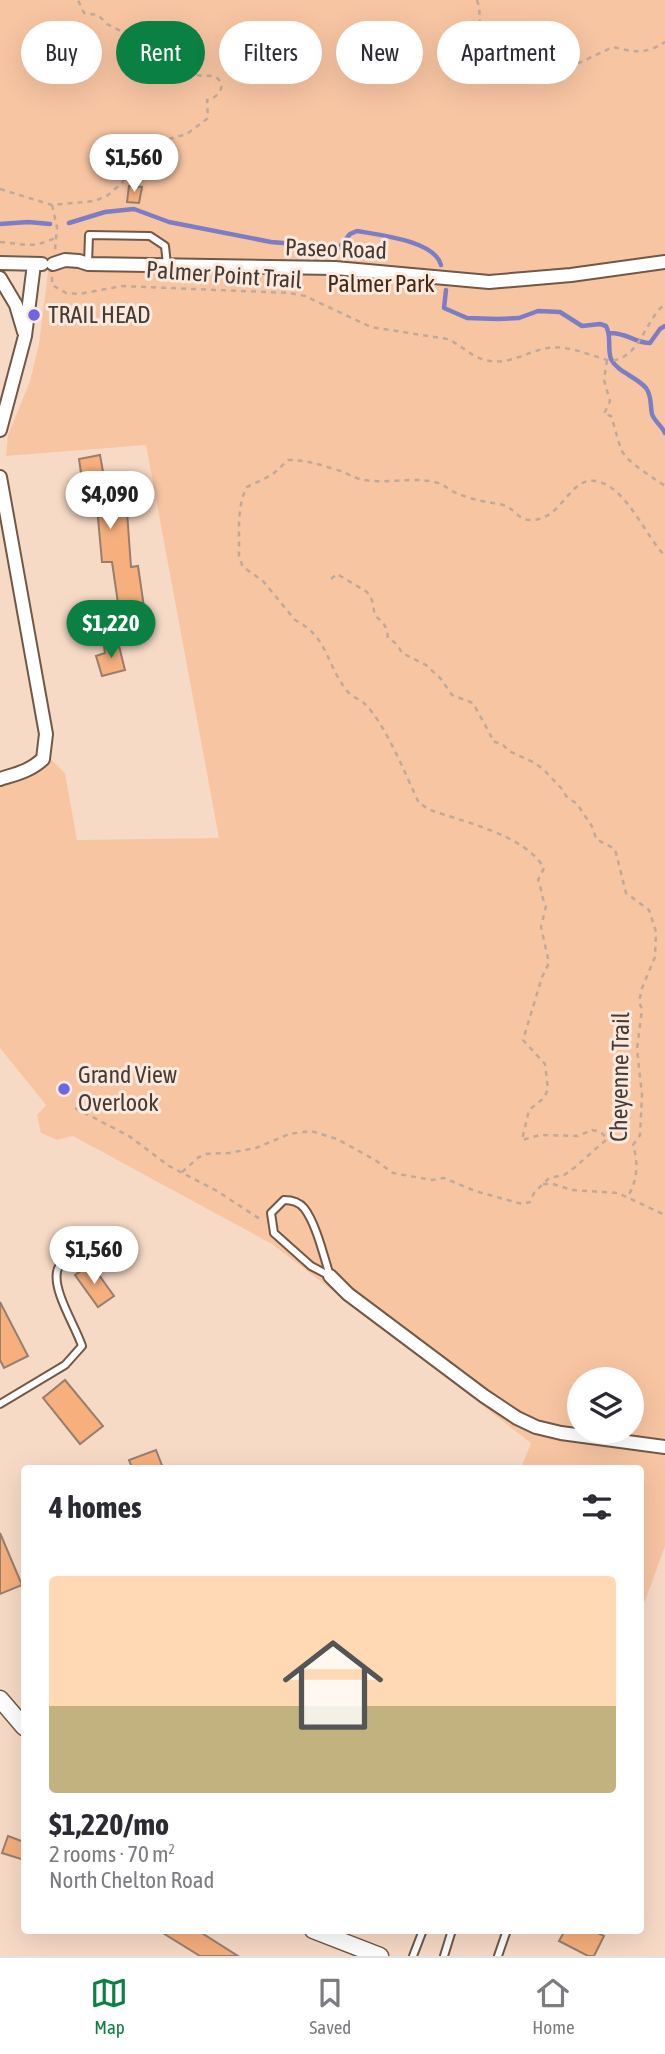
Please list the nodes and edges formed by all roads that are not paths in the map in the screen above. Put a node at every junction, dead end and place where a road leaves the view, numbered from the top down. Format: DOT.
graph roads {
  1 [pos="665,262"];
  2 [pos="0,263"];
  3 [pos="34,264"];
  4 [pos="88,264"];
  5 [pos="167,266"];
  6 [pos="0,278"];
  7 [pos="25,336"];
  8 [pos="0,429"];
  9 [pos="0,477"];
  10 [pos="0,779"];
  11 [pos="72,1258"];
  12 [pos="330,1276"];
  13 [pos="0,1404"];
  14 [pos="665,1447"];
  15 [pos="0,1699"];
  16 [pos="21,1724"];
  17 [pos="421,1934"];
  18 [pos="451,1934"];
  19 [pos="506,1934"];
  20 [pos="337,1935"];
  21 [pos="375,1955"];
  22 [pos="413,1956"];
  23 [pos="444,1956"];
  24 [pos="498,1956"];
  1 -- 5 [label="street, Paseo Road"];
  2 -- 3 [label="street, Paseo Road"];
  3 -- 4 [label="street, Paseo Road"];
  3 -- 7 [label="street"];
  4 -- 5 [label="street, Paseo Road"];
  4 -- 5 [label="lane"];
  6 -- 7 [label="street"];
  7 -- 8 [label="street"];
  9 -- 10 [label="street"];
  11 -- 13 [label="lane"];
  12 -- 12 [label="lane"];
  12 -- 14 [label="street"];
  15 -- 16 [label="street"];
  17 -- 22 [label="lane"];
  18 -- 23 [label="lane"];
  19 -- 24 [label="lane"];
  20 -- 21 [label="street"];
}
